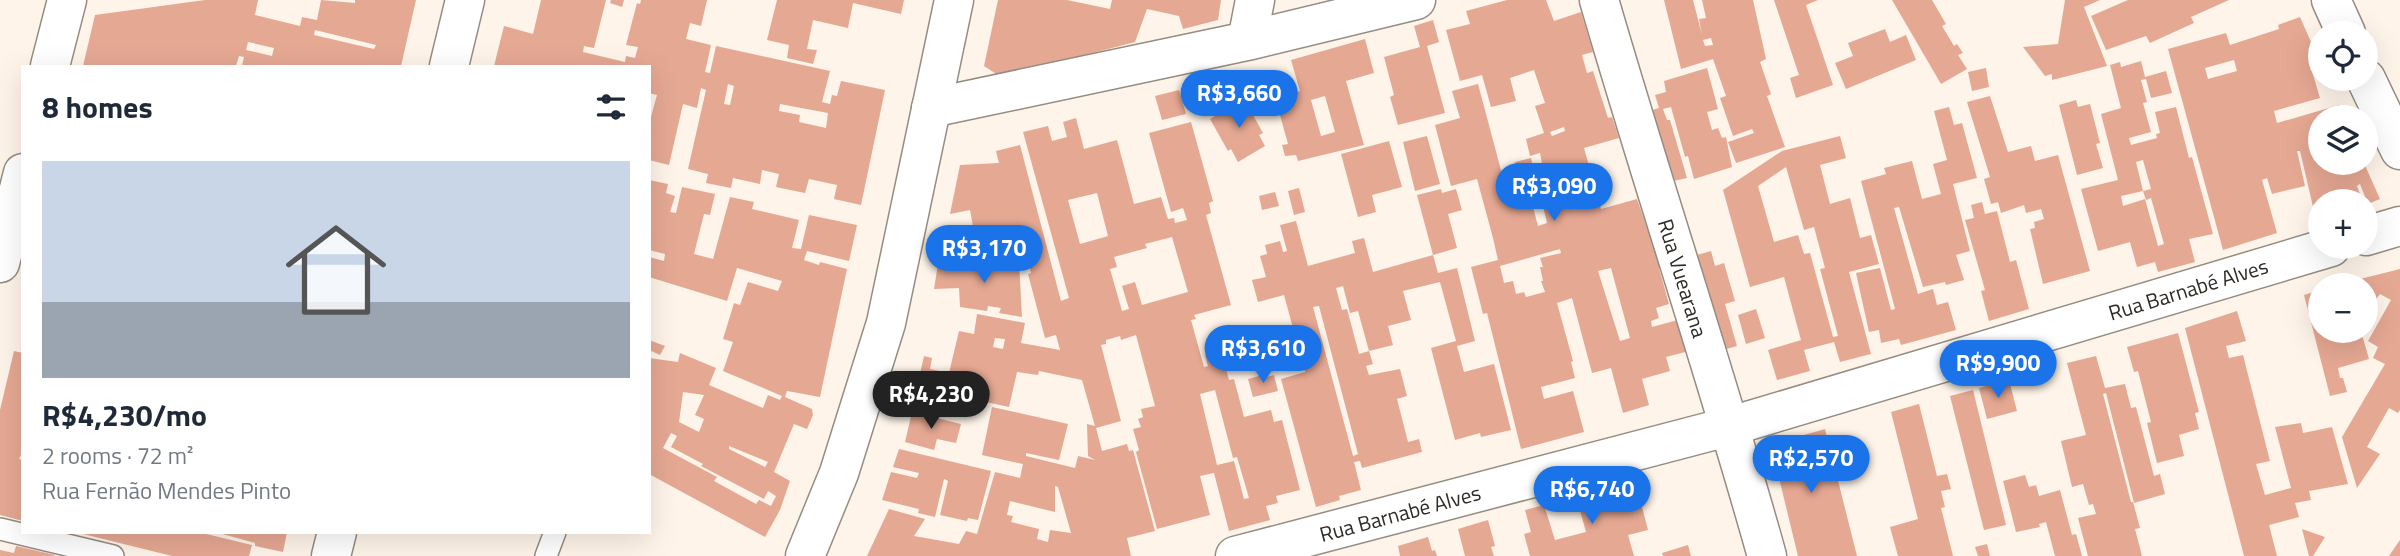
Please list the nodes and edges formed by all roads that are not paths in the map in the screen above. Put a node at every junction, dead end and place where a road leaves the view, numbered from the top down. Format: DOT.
graph roads {
  1 [pos="67,0"];
  2 [pos="465,0"];
  3 [pos="954,0"];
  4 [pos="1255,0"];
  5 [pos="1416,0"];
  6 [pos="1599,0"];
  7 [pos="2331,0"];
  8 [pos="2341,21"];
  9 [pos="1247,41"];
  10 [pos="50,65"];
  11 [pos="449,65"];
  12 [pos="2372,91"];
  13 [pos="931,108"];
  14 [pos="2400,150"];
  15 [pos="21,181"];
  16 [pos="2400,226"];
  17 [pos="2378,232"];
  18 [pos="2308,254"];
  19 [pos="0,262"];
  20 [pos="1731,426"];
  21 [pos="0,529"];
  22 [pos="336,534"];
  23 [pos="554,534"];
  24 [pos="113,556"];
  25 [pos="331,556"];
  26 [pos="546,556"];
  27 [pos="805,556"];
  28 [pos="1235,556"];
  29 [pos="1768,556"];
  1 -- 10 [label="street"];
  2 -- 11 [label="street"];
  3 -- 13 [label="street"];
  4 -- 9 [label="street"];
  5 -- 9 [label="street"];
  6 -- 20 [label="street, Rua Vuearana"];
  7 -- 8 [label="street"];
  9 -- 13 [label="street"];
  12 -- 14 [label="street"];
  13 -- 27 [label="street"];
  15 -- 19 [label="street"];
  16 -- 17 [label="street"];
  18 -- 20 [label="street, Rua Barnabé Alves"];
  20 -- 28 [label="street, Rua Barnabé Alves"];
  20 -- 29 [label="street, Rua Vuearana"];
  21 -- 24 [label="lane"];
  22 -- 25 [label="street"];
  23 -- 26 [label="lane"];
}
